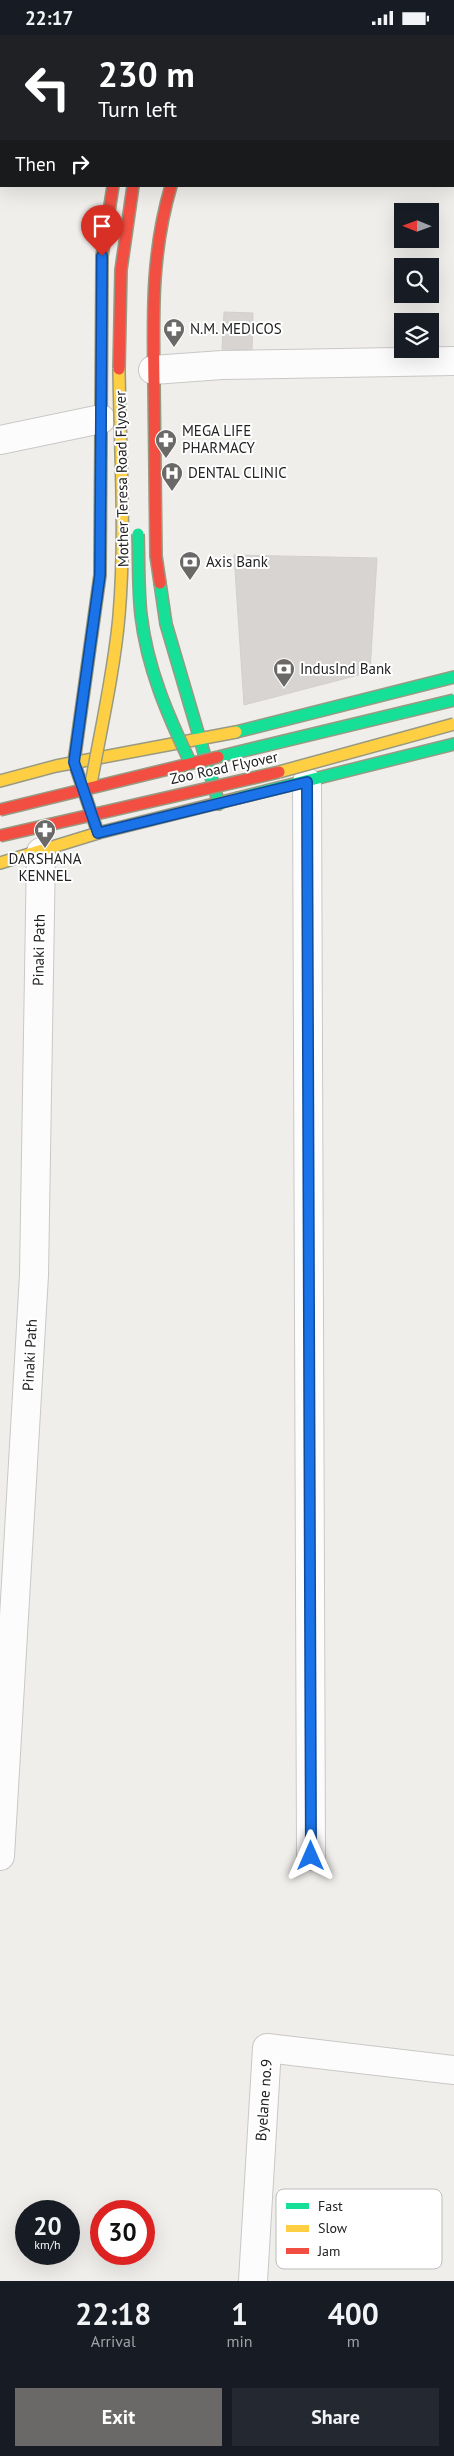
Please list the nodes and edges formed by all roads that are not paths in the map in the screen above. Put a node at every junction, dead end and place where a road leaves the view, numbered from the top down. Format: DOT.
graph roads {
  1 [pos="113,187"];
  2 [pos="133,187"];
  3 [pos="171,187"];
  4 [pos="454,361"];
  5 [pos="153,370"];
  6 [pos="102,419"];
  7 [pos="0,440"];
  8 [pos="138,518"];
  9 [pos="454,677"];
  10 [pos="454,700"];
  11 [pos="454,725"];
  12 [pos="198,739"];
  13 [pos="454,744"];
  14 [pos="74,762"];
  15 [pos="191,764"];
  16 [pos="0,781"];
  17 [pos="307,782"];
  18 [pos="91,785"];
  19 [pos="219,805"];
  20 [pos="0,810"];
  21 [pos="98,833"];
  22 [pos="0,836"];
  23 [pos="40,852"];
  24 [pos="0,863"];
  25 [pos="0,1856"];
  26 [pos="311,1856"];
  27 [pos="454,2070"];
  28 [pos="253,2281"];
  1 -- 6 [label="street"];
  2 -- 18 [label="street, Mother Teresa Road Flyover, bridge"];
  3 -- 5 [label="street"];
  4 -- 5 [label="street"];
  5 -- 12 [label="street"];
  6 -- 7 [label="street"];
  6 -- 14 [label="street"];
  8 -- 15 [label="street, Mother Teresa Road Flyover, bridge"];
  9 -- 12 [label="street"];
  10 -- 15 [label="street, Zoo Road Flyover, bridge"];
  11 -- 22 [label="street, Zoo Road Flyover, bridge"];
  12 -- 14 [label="street"];
  12 -- 19 [label="street"];
  13 -- 17 [label="street"];
  14 -- 16 [label="street"];
  14 -- 21 [label="street"];
  15 -- 18 [label="street, Zoo Road Flyover, bridge"];
  17 -- 19 [label="street"];
  17 -- 26 [label="street"];
  18 -- 20 [label="street, Zoo Road Flyover, bridge"];
  19 -- 21 [label="street"];
  21 -- 23 [label="street"];
  23 -- 24 [label="street"];
  23 -- 25 [label="street, Pinaki Path"];
  27 -- 28 [label="street, Byelane no.9"];
}
